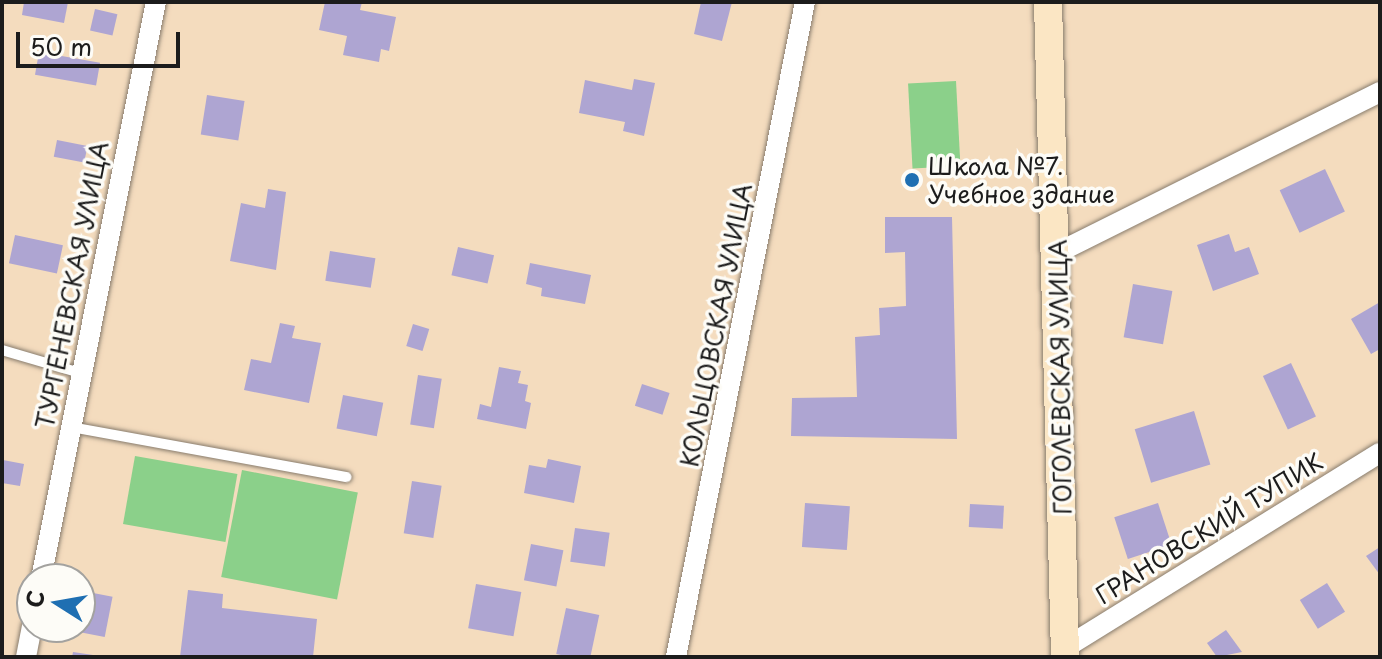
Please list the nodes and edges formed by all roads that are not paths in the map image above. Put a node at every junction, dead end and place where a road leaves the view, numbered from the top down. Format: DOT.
graph roads {
  1 [pos="156,2"];
  2 [pos="805,2"];
  3 [pos="1048,2"];
  4 [pos="1380,92"];
  5 [pos="1057,253"];
  6 [pos="2,350"];
  7 [pos="80,373"];
  8 [pos="71,427"];
  9 [pos="1380,453"];
  10 [pos="346,477"];
  11 [pos="44,563"];
  12 [pos="1065,652"];
  13 [pos="676,657"];
  1 -- 7 [label="street, ТУРГЕНЕВСКАЯ УЛИЦА"];
  2 -- 13 [label="street, КОЛЬЦОВСКАЯ УЛИЦА"];
  3 -- 5 [label="street, ГОГОЛЕВСКАЯ УЛИЦА"];
  4 -- 5 [label="street"];
  5 -- 12 [label="street, ГОГОЛЕВСКАЯ УЛИЦА"];
  6 -- 7 [label="lane"];
  7 -- 8 [label="street, ТУРГЕНЕВСКАЯ УЛИЦА"];
  8 -- 10 [label="lane"];
  8 -- 11 [label="street, ТУРГЕНЕВСКАЯ УЛИЦА"];
  9 -- 12 [label="street, ГРАНОВСКИЙ ТУПИК"];
}
